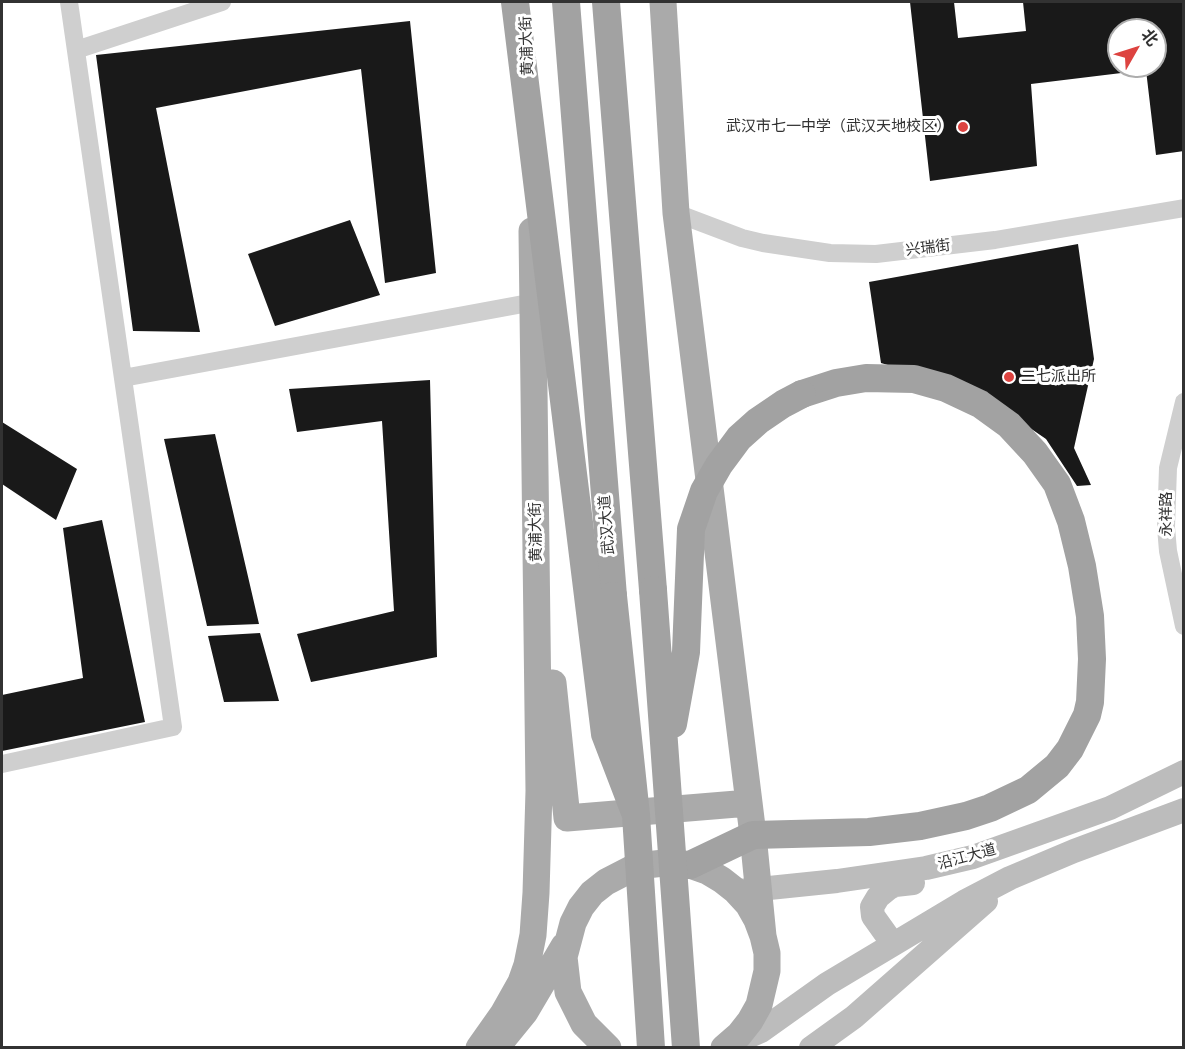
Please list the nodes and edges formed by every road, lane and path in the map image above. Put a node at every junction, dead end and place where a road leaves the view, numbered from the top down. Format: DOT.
graph roads {
  1 [pos="69,2"];
  2 [pos="222,2"];
  3 [pos="515,2"];
  4 [pos="525,2"];
  5 [pos="566,2"];
  6 [pos="606,2"];
  7 [pos="663,2"];
  8 [pos="76,50"];
  9 [pos="1184,208"];
  10 [pos="676,213"];
  11 [pos="534,302"];
  12 [pos="123,378"];
  13 [pos="1184,402"];
  14 [pos="537,625"];
  15 [pos="1184,627"];
  16 [pos="2,764"];
  17 [pos="665,768"];
  18 [pos="1184,772"];
  19 [pos="749,803"];
  20 [pos="1184,810"];
  21 [pos="636,815"];
  22 [pos="753,835"];
  23 [pos="973,856"];
  24 [pos="690,865"];
  25 [pos="1010,878"];
  26 [pos="748,890"];
  27 [pos="567,939"];
  28 [pos="892,944"];
  29 [pos="496,1044"];
  30 [pos="479,1047"];
  31 [pos="608,1047"];
  32 [pos="651,1047"];
  33 [pos="686,1047"];
  34 [pos="725,1047"];
  35 [pos="811,1047"];
  1 -- 8 [label="street"];
  2 -- 8 [label="street"];
  3 -- 21 [label="highway, bridge"];
  4 -- 11 [label="main road, 黄浦大街"];
  5 -- 21 [label="highway, 武汉大道, bridge"];
  6 -- 17 [label="highway, bridge"];
  7 -- 10 [label="main road"];
  8 -- 12 [label="street"];
  9 -- 10 [label="street, 兴瑞街"];
  10 -- 19 [label="main road"];
  11 -- 12 [label="street"];
  11 -- 14 [label="main road, 黄浦大街"];
  12 -- 16 [label="street"];
  13 -- 15 [label="street, 永祥路"];
  14 -- 19 [label="main road"];
  14 -- 30 [label="main road, 黄浦大街"];
  17 -- 22 [label="highway, bridge"];
  17 -- 33 [label="highway, bridge"];
  18 -- 23 [label="main road, 沿江大道"];
  19 -- 22 [label="main road"];
  20 -- 25 [label="main road"];
  21 -- 32 [label="highway, 武汉大道, bridge"];
  22 -- 24 [label="highway"];
  22 -- 26 [label="main road"];
  23 -- 26 [label="main road, 沿江大道"];
  23 -- 28 [label="main road"];
  24 -- 26 [label="main road"];
  24 -- 27 [label="main road"];
  25 -- 28 [label="main road"];
  25 -- 35 [label="main road"];
  26 -- 34 [label="main road"];
  27 -- 29 [label="main road"];
  27 -- 31 [label="main road"];
  28 -- 34 [label="main road"];
}
